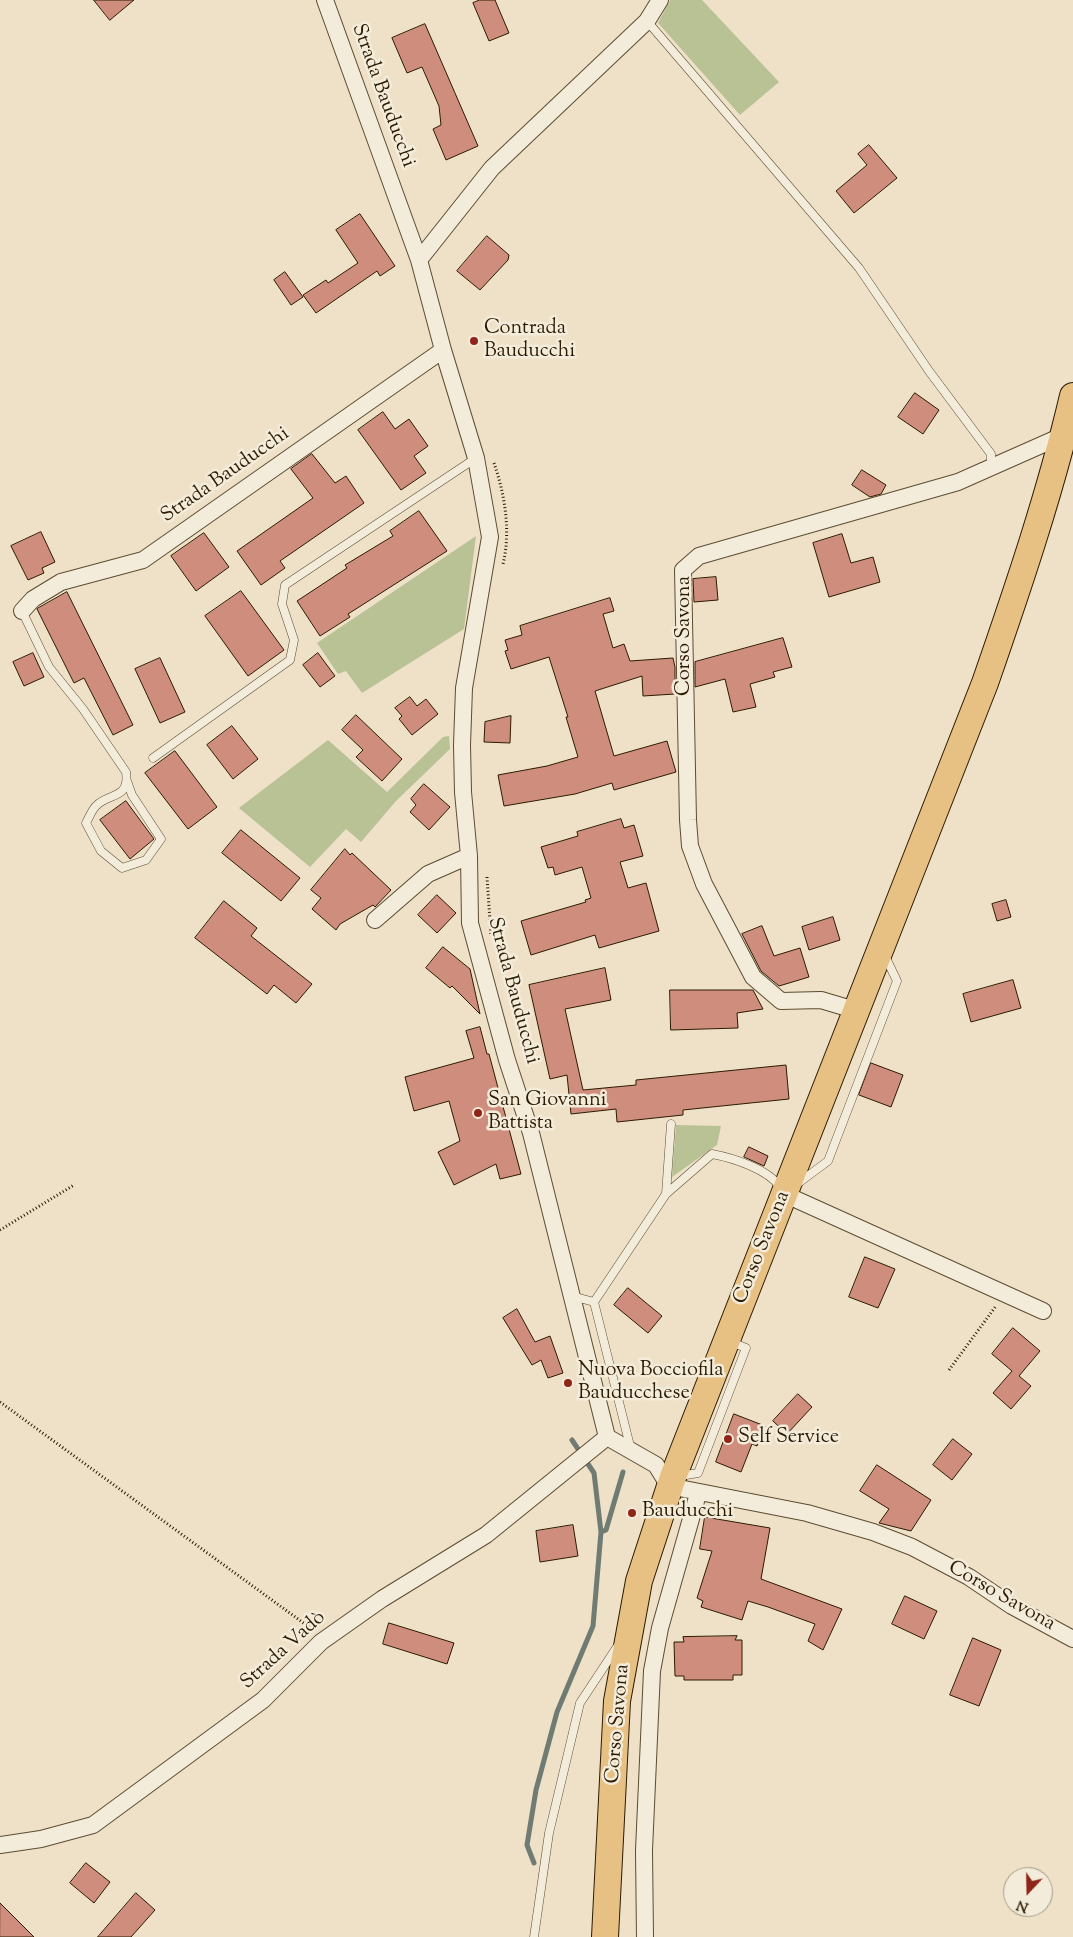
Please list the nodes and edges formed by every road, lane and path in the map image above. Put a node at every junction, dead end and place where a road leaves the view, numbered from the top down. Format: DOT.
graph roads {
  1 [pos="325,0"];
  2 [pos="660,0"];
  3 [pos="647,21"];
  4 [pos="419,260"];
  5 [pos="443,350"];
  6 [pos="1073,396"];
  7 [pos="1068,432"];
  8 [pos="484,456"];
  9 [pos="991,468"];
  10 [pos="501,572"];
  11 [pos="22,611"];
  12 [pos="153,758"];
  13 [pos="127,780"];
  14 [pos="469,856"];
  15 [pos="486,873"];
  16 [pos="376,920"];
  17 [pos="492,943"];
  18 [pos="882,950"];
  19 [pos="858,1011"];
  20 [pos="671,1124"];
  21 [pos="74,1185"];
  22 [pos="666,1194"];
  23 [pos="784,1194"];
  24 [pos="0,1230"];
  25 [pos="1006,1293"];
  26 [pos="571,1296"];
  27 [pos="594,1302"];
  28 [pos="1043,1312"];
  29 [pos="949,1370"];
  30 [pos="0,1402"];
  31 [pos="607,1437"];
  32 [pos="631,1451"];
  33 [pos="671,1482"];
  34 [pos="698,1494"];
  35 [pos="630,1626"];
  36 [pos="1073,1639"];
  37 [pos="318,1645"];
  38 [pos="0,1845"];
  39 [pos="534,1937"];
  40 [pos="606,1937"];
  41 [pos="645,1937"];
  1 -- 4 [label="street, Strada Bauducchi"];
  2 -- 3 [label="street"];
  3 -- 4 [label="street"];
  3 -- 9 [label="lane"];
  4 -- 5 [label="street, Strada Bauducchi"];
  5 -- 8 [label="street, Strada Bauducchi"];
  5 -- 11 [label="street, Strada Bauducchi"];
  6 -- 7 [label="main road, Corso Savona"];
  7 -- 9 [label="street, Corso Savona"];
  7 -- 18 [label="main road, Corso Savona"];
  8 -- 10 [label="path"];
  8 -- 12 [label="lane"];
  8 -- 14 [label="street, Strada Bauducchi"];
  9 -- 19 [label="street, Corso Savona"];
  11 -- 13 [label="lane"];
  13 -- 13 [label="lane"];
  14 -- 16 [label="street"];
  14 -- 26 [label="street, Strada Bauducchi"];
  15 -- 17 [label="path"];
  18 -- 19 [label="main road, Corso Savona"];
  18 -- 23 [label="lane"];
  19 -- 23 [label="main road, Corso Savona"];
  20 -- 22 [label="lane"];
  21 -- 24 [label="path"];
  22 -- 23 [label="lane"];
  22 -- 27 [label="lane"];
  23 -- 25 [label="street"];
  23 -- 33 [label="main road, Corso Savona"];
  25 -- 28 [label="street"];
  25 -- 29 [label="path"];
  26 -- 27 [label="lane"];
  26 -- 31 [label="street, Strada Bauducchi"];
  27 -- 32 [label="lane"];
  30 -- 37 [label="path"];
  31 -- 32 [label="street"];
  31 -- 37 [label="street, Strada Vadò"];
  32 -- 33 [label="street"];
  33 -- 34 [label="street, Corso Savona"];
  33 -- 35 [label="main road, Corso Savona"];
  34 -- 36 [label="street, Corso Savona"];
  34 -- 41 [label="street, Corso Savona"];
  35 -- 39 [label="lane"];
  35 -- 40 [label="main road, Corso Savona"];
  37 -- 38 [label="street, Strada Vadò"];
}
